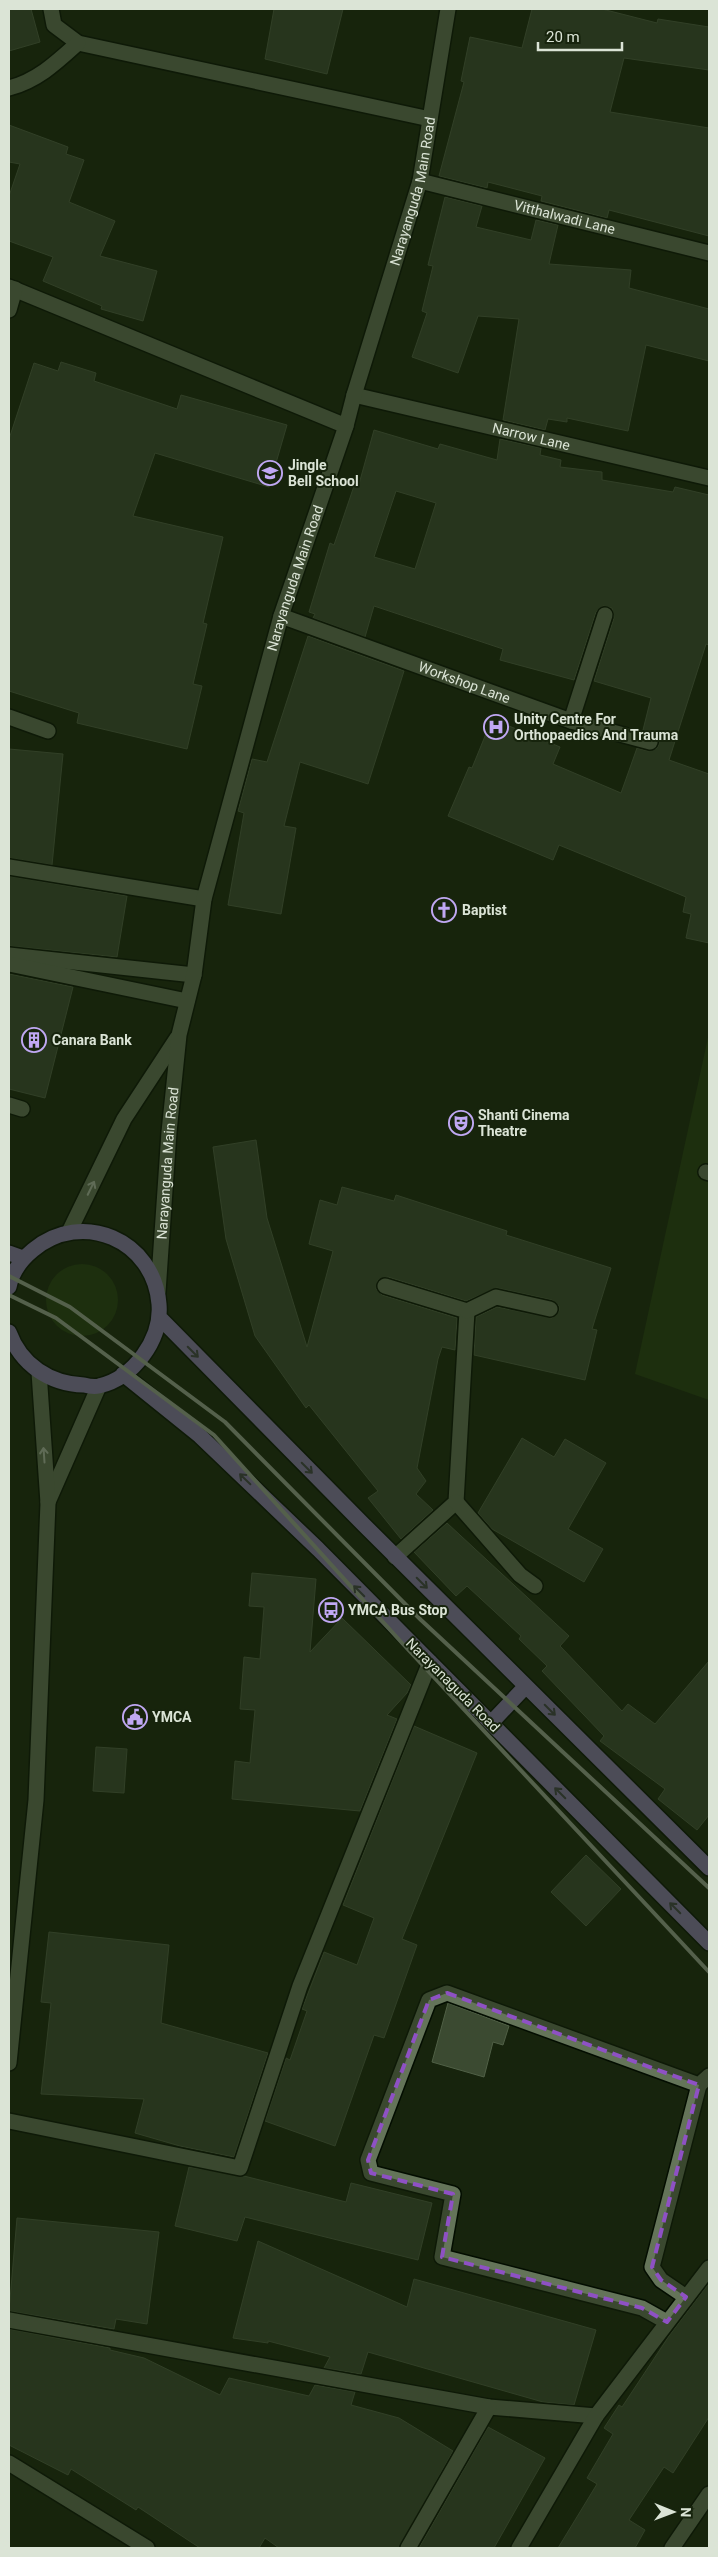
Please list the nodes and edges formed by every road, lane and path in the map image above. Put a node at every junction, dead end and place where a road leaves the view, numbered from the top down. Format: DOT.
graph roads {
  1 [pos="51,9"];
  2 [pos="448,9"];
  3 [pos="78,43"];
  4 [pos="9,88"];
  5 [pos="430,119"];
  6 [pos="420,182"];
  7 [pos="709,254"];
  8 [pos="12,288"];
  9 [pos="9,310"];
  10 [pos="354,395"];
  11 [pos="346,426"];
  12 [pos="709,478"];
  13 [pos="605,615"];
  14 [pos="281,616"];
  15 [pos="9,717"];
  16 [pos="572,721"];
  17 [pos="48,731"];
  18 [pos="650,742"];
  19 [pos="9,867"];
  20 [pos="204,899"];
  21 [pos="9,955"];
  22 [pos="9,964"];
  23 [pos="194,975"];
  24 [pos="187,1001"];
  25 [pos="179,1035"];
  26 [pos="69,1232"];
  27 [pos="9,1253"];
  28 [pos="23,1258"];
  29 [pos="385,1286"];
  30 [pos="9,1287"];
  31 [pos="158,1292"];
  32 [pos="550,1309"];
  33 [pos="467,1311"];
  34 [pos="159,1317"];
  35 [pos="9,1333"];
  36 [pos="39,1372"];
  37 [pos="123,1374"];
  38 [pos="99,1386"];
  39 [pos="456,1502"];
  40 [pos="48,1503"];
  41 [pos="395,1556"];
  42 [pos="535,1586"];
  43 [pos="430,1662"];
  44 [pos="526,1686"];
  45 [pos="490,1723"];
  46 [pos="709,1868"];
  47 [pos="709,1943"];
  48 [pos="9,2063"];
  49 [pos="704,2081"];
  50 [pos="9,2121"];
  51 [pos="709,2268"];
  52 [pos="686,2297"];
  53 [pos="9,2320"];
  54 [pos="667,2322"];
  55 [pos="489,2407"];
  56 [pos="596,2416"];
  57 [pos="9,2463"];
  58 [pos="709,2494"];
  59 [pos="147,2548"];
  60 [pos="408,2548"];
  61 [pos="519,2548"];
  62 [pos="672,2548"];
  1 -- 3 [label="street"];
  2 -- 5 [label="street, Narayanguda Main Road"];
  3 -- 4 [label="street"];
  3 -- 5 [label="street"];
  5 -- 6 [label="street, Narayanguda Main Road"];
  6 -- 7 [label="street, Vitthalwadi Lane"];
  6 -- 10 [label="street, Narayanguda Main Road"];
  8 -- 9 [label="street"];
  8 -- 11 [label="street"];
  10 -- 11 [label="street, Narayanguda Main Road"];
  10 -- 12 [label="street, Narrow Lane"];
  11 -- 14 [label="street, Narayanguda Main Road"];
  13 -- 16 [label="street"];
  14 -- 16 [label="street, Workshop Lane"];
  14 -- 20 [label="street, Narayanguda Main Road"];
  15 -- 17 [label="street"];
  16 -- 18 [label="street, Workshop Lane"];
  19 -- 20 [label="street"];
  20 -- 23 [label="street, Narayanguda Main Road"];
  21 -- 23 [label="street"];
  22 -- 24 [label="street"];
  23 -- 24 [label="street, Narayanguda Main Road"];
  24 -- 25 [label="street, Narayanguda Main Road"];
  26 -- 25 [label="street, Narayanguda Main Road, one-way"];
  25 -- 31 [label="street, Narayanguda Main Road"];
  26 -- 28 [label="main road"];
  26 -- 31 [label="main road"];
  27 -- 28 [label="main road"];
  28 -- 30 [label="main road"];
  29 -- 33 [label="street"];
  31 -- 34 [label="main road"];
  32 -- 33 [label="street"];
  33 -- 39 [label="street"];
  34 -- 37 [label="main road"];
  34 -- 41 [label="main road, one-way"];
  35 -- 36 [label="main road"];
  36 -- 38 [label="main road"];
  40 -- 36 [label="street, one-way"];
  37 -- 38 [label="main road"];
  43 -- 37 [label="main road, Narayanaguda Road, one-way"];
  38 -- 40 [label="street"];
  39 -- 41 [label="street"];
  39 -- 42 [label="street"];
  40 -- 48 [label="street"];
  41 -- 44 [label="main road, one-way"];
  43 -- 45 [label="main road, Narayanaguda Road"];
  43 -- 50 [label="street"];
  44 -- 45 [label="main road"];
  44 -- 46 [label="main road, one-way"];
  47 -- 45 [label="main road, Narayanaguda Road, one-way"];
  49 -- 52 [label="street"];
  49 -- 54 [label="street"];
  51 -- 52 [label="street"];
  52 -- 54 [label="street"];
  53 -- 55 [label="street"];
  54 -- 56 [label="street"];
  55 -- 56 [label="street"];
  55 -- 60 [label="street"];
  56 -- 61 [label="street"];
  57 -- 59 [label="street"];
  58 -- 62 [label="street"];
}
